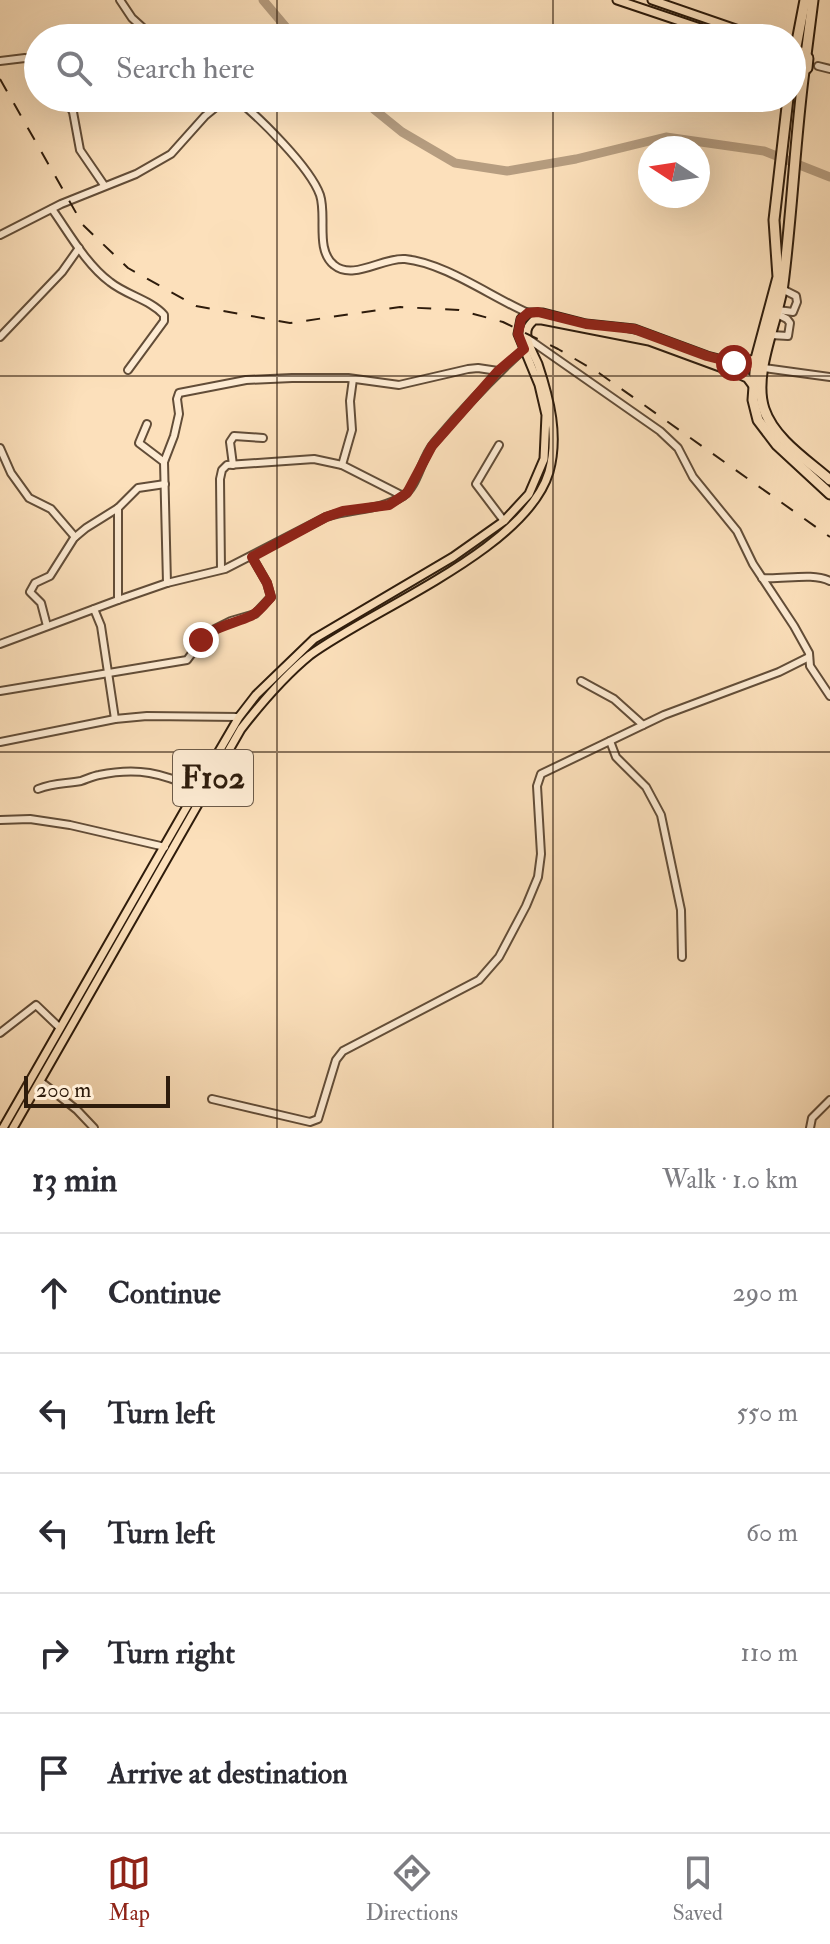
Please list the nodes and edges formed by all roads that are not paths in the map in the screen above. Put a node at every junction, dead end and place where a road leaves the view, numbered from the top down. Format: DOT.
graph roads {
  1 [pos="120,0"];
  2 [pos="617,0"];
  3 [pos="652,0"];
  4 [pos="805,0"];
  5 [pos="813,0"];
  6 [pos="139,24"];
  7 [pos="688,24"];
  8 [pos="721,24"];
  9 [pos="801,24"];
  10 [pos="805,24"];
  11 [pos="24,58"];
  12 [pos="0,61"];
  13 [pos="818,66"];
  14 [pos="830,69"];
  15 [pos="73,112"];
  16 [pos="210,112"];
  17 [pos="248,112"];
  18 [pos="786,112"];
  19 [pos="800,112"];
  20 [pos="104,185"];
  21 [pos="52,209"];
  22 [pos="0,235"];
  23 [pos="79,248"];
  24 [pos="782,289"];
  25 [pos="777,312"];
  26 [pos="528,313"];
  27 [pos="771,335"];
  28 [pos="0,337"];
  29 [pos="527,338"];
  30 [pos="524,349"];
  31 [pos="756,359"];
  32 [pos="764,368"];
  33 [pos="128,370"];
  34 [pos="498,371"];
  35 [pos="830,377"];
  36 [pos="353,379"];
  37 [pos="753,386"];
  38 [pos="147,424"];
  39 [pos="263,438"];
  40 [pos="499,445"];
  41 [pos="0,448"];
  42 [pos="164,462"];
  43 [pos="233,465"];
  44 [pos="342,465"];
  45 [pos="811,470"];
  46 [pos="830,480"];
  47 [pos="165,484"];
  48 [pos="830,494"];
  49 [pos="403,496"];
  50 [pos="118,508"];
  51 [pos="507,519"];
  52 [pos="517,524"];
  53 [pos="75,537"];
  54 [pos="252,557"];
  55 [pos="221,569"];
  56 [pos="762,578"];
  57 [pos="830,581"];
  58 [pos="167,583"];
  59 [pos="118,600"];
  60 [pos="94,609"];
  61 [pos="47,626"];
  62 [pos="0,644"];
  63 [pos="809,657"];
  64 [pos="108,672"];
  65 [pos="581,681"];
  66 [pos="0,691"];
  67 [pos="830,696"];
  68 [pos="239,717"];
  69 [pos="115,719"];
  70 [pos="643,725"];
  71 [pos="610,741"];
  72 [pos="0,742"];
  73 [pos="38,789"];
  74 [pos="197,789"];
  75 [pos="0,820"];
  76 [pos="165,847"];
  77 [pos="682,957"];
  78 [pos="60,1028"];
  79 [pos="0,1033"];
  80 [pos="40,1081"];
  81 [pos="212,1099"];
  82 [pos="830,1100"];
  83 [pos="3,1128"];
  84 [pos="13,1128"];
  85 [pos="94,1128"];
  86 [pos="810,1128"];
  1 -- 6 [label="street"];
  2 -- 7 [label="main road"];
  3 -- 8 [label="main road"];
  4 -- 9 [label="highway"];
  5 -- 10 [label="highway"];
  11 -- 12 [label="street"];
  13 -- 14 [label="street"];
  15 -- 20 [label="street"];
  16 -- 20 [label="street"];
  17 -- 26 [label="street"];
  18 -- 31 [label="highway"];
  19 -- 24 [label="highway"];
  20 -- 21 [label="street"];
  21 -- 22 [label="street"];
  21 -- 23 [label="street"];
  23 -- 28 [label="street"];
  23 -- 33 [label="street"];
  24 -- 25 [label="highway"];
  24 -- 25 [label="street"];
  25 -- 27 [label="highway"];
  25 -- 27 [label="street"];
  26 -- 30 [label="main road, F102"];
  26 -- 31 [label="main road"];
  27 -- 32 [label="highway"];
  29 -- 37 [label="main road"];
  29 -- 52 [label="main road, F102"];
  29 -- 56 [label="street"];
  30 -- 34 [label="street"];
  30 -- 51 [label="main road, F102"];
  31 -- 37 [label="highway"];
  32 -- 35 [label="street"];
  32 -- 45 [label="highway"];
  34 -- 36 [label="street"];
  34 -- 49 [label="street"];
  36 -- 42 [label="street"];
  36 -- 44 [label="street"];
  37 -- 45 [label="highway"];
  38 -- 42 [label="street"];
  39 -- 43 [label="street"];
  40 -- 51 [label="street"];
  41 -- 53 [label="street"];
  42 -- 47 [label="street"];
  43 -- 44 [label="street"];
  43 -- 55 [label="street"];
  44 -- 49 [label="street"];
  45 -- 46 [label="highway"];
  45 -- 48 [label="highway"];
  47 -- 50 [label="street"];
  47 -- 58 [label="street"];
  49 -- 54 [label="street"];
  50 -- 53 [label="street"];
  50 -- 59 [label="street"];
  51 -- 52 [label="main road"];
  51 -- 68 [label="main road, F102"];
  52 -- 80 [label="main road, F102"];
  53 -- 61 [label="street"];
  54 -- 55 [label="street"];
  54 -- 64 [label="street"];
  55 -- 58 [label="street"];
  56 -- 57 [label="street"];
  56 -- 63 [label="street"];
  58 -- 59 [label="street"];
  59 -- 60 [label="street"];
  60 -- 61 [label="street"];
  60 -- 64 [label="street"];
  61 -- 62 [label="street"];
  63 -- 67 [label="street"];
  63 -- 70 [label="street"];
  64 -- 66 [label="street"];
  64 -- 69 [label="street"];
  65 -- 70 [label="street"];
  68 -- 69 [label="street"];
  68 -- 74 [label="main road, F102"];
  69 -- 72 [label="street"];
  70 -- 71 [label="street"];
  71 -- 77 [label="street"];
  71 -- 81 [label="street"];
  73 -- 74 [label="street"];
  74 -- 76 [label="main road, F102"];
  75 -- 76 [label="street"];
  76 -- 78 [label="main road, F102"];
  78 -- 79 [label="street"];
  78 -- 83 [label="main road, F102"];
  80 -- 84 [label="main road, F102"];
  80 -- 85 [label="street"];
  82 -- 86 [label="street"];
}
